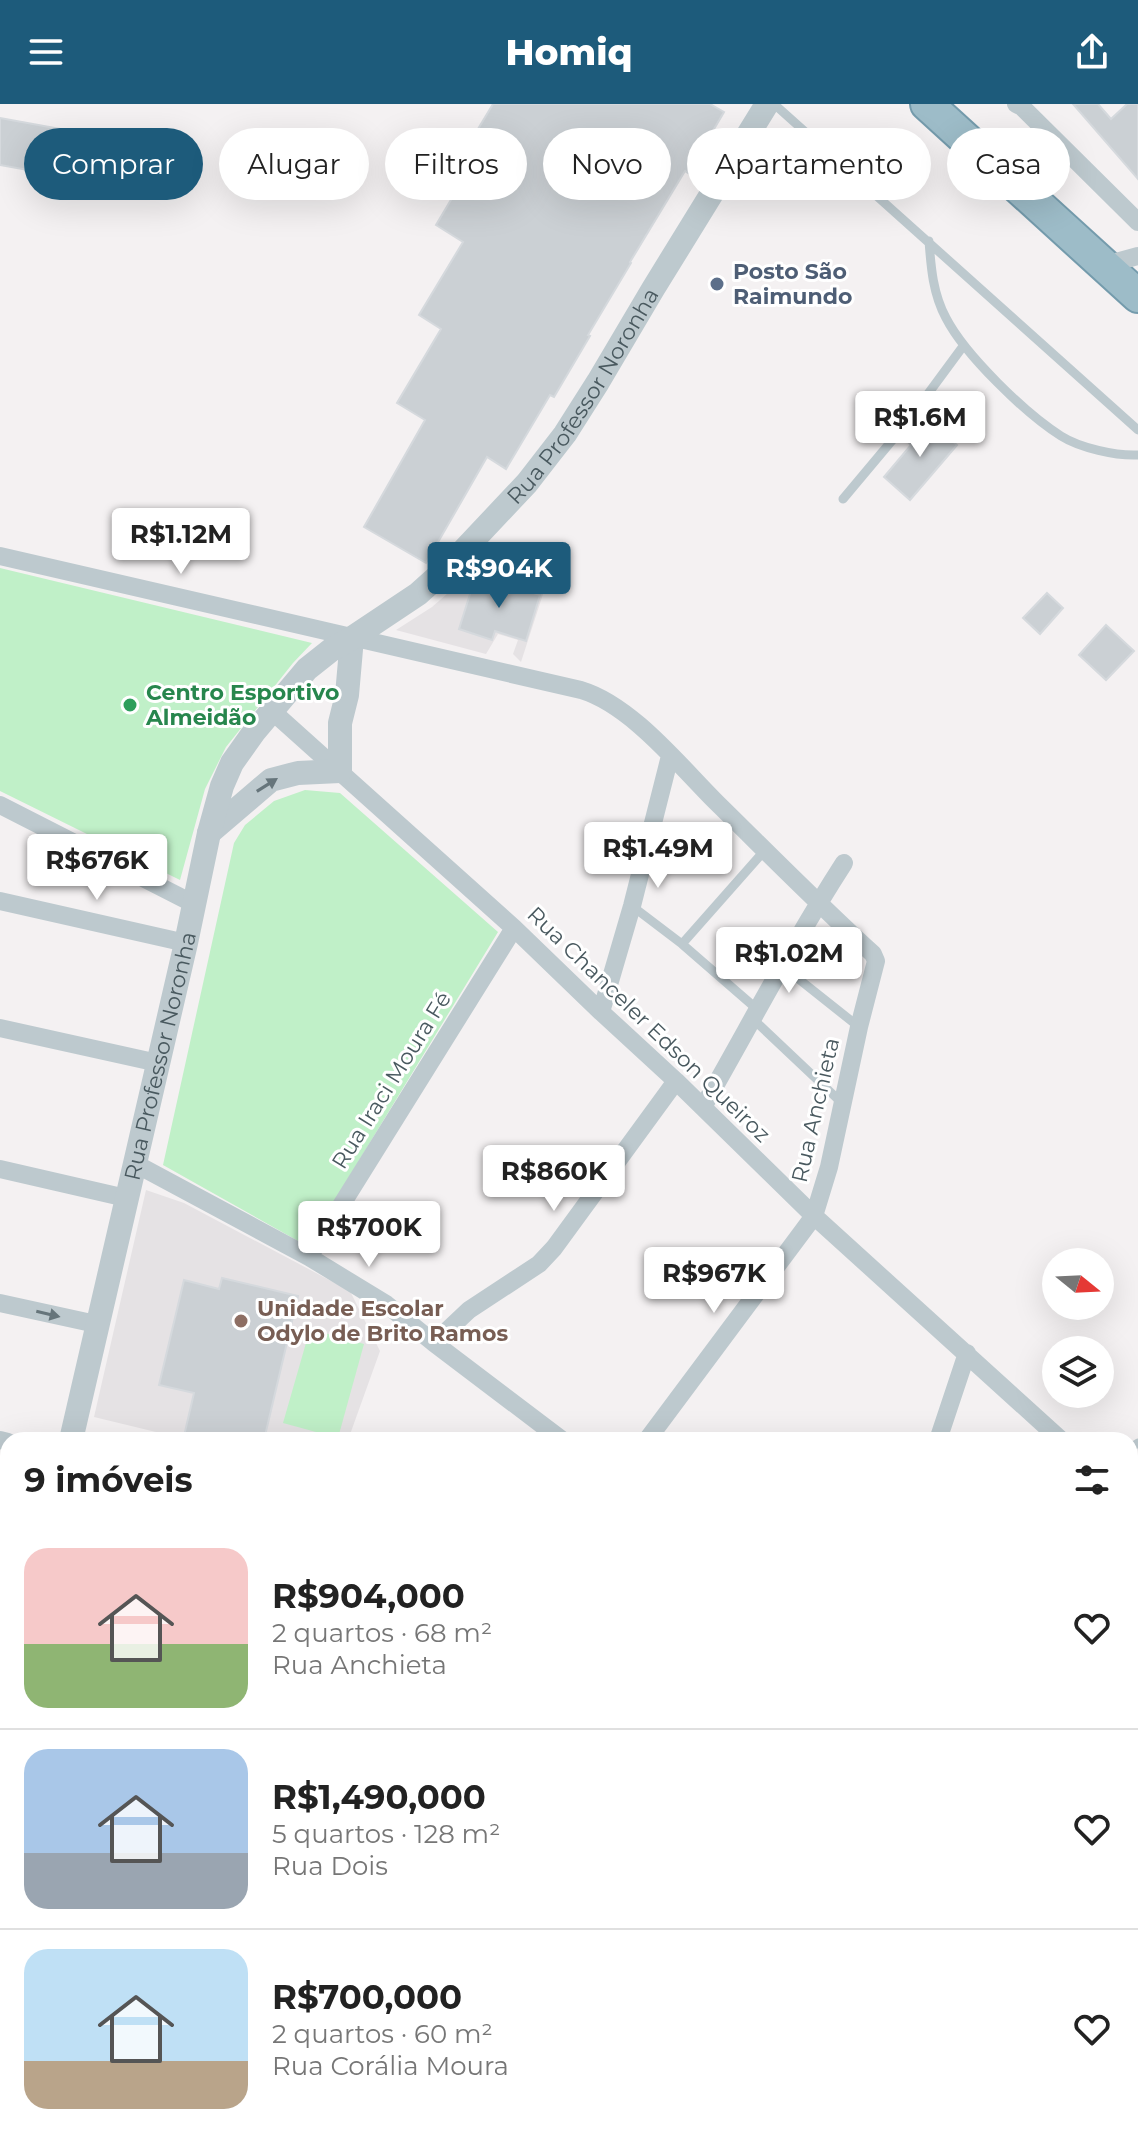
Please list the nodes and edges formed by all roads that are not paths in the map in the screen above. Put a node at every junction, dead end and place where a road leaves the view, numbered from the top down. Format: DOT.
graph roads {
  1 [pos="767,104"];
  2 [pos="774,104"];
  3 [pos="927,104"];
  4 [pos="1016,104"];
  5 [pos="1138,222"];
  6 [pos="929,241"];
  7 [pos="1138,256"];
  8 [pos="1105,265"];
  9 [pos="1138,296"];
  10 [pos="964,345"];
  11 [pos="1138,430"];
  12 [pos="1138,455"];
  13 [pos="843,499"];
  14 [pos="0,556"];
  15 [pos="352,638"];
  16 [pos="272,711"];
  17 [pos="670,756"];
  18 [pos="340,771"];
  19 [pos="0,805"];
  20 [pos="209,833"];
  21 [pos="765,850"];
  22 [pos="844,863"];
  23 [pos="0,901"];
  24 [pos="194,904"];
  25 [pos="818,904"];
  26 [pos="632,906"];
  27 [pos="514,928"];
  28 [pos="186,943"];
  29 [pos="682,944"];
  30 [pos="781,965"];
  31 [pos="601,1012"];
  32 [pos="755,1015"];
  33 [pos="859,1027"];
  34 [pos="0,1028"];
  35 [pos="158,1063"];
  36 [pos="676,1081"];
  37 [pos="843,1104"];
  38 [pos="703,1107"];
  39 [pos="134,1163"];
  40 [pos="0,1169"];
  41 [pos="126,1198"];
  42 [pos="814,1216"];
  43 [pos="309,1257"];
  44 [pos="0,1303"];
  45 [pos="96,1324"];
  46 [pos="434,1343"];
  47 [pos="967,1353"];
  48 [pos="73,1432"];
  49 [pos="551,1432"];
  50 [pos="653,1432"];
  51 [pos="941,1432"];
  52 [pos="1052,1432"];
  1 -- 15 [label="street, Rua Professor Noronha"];
  2 -- 6 [label="lane"];
  3 -- 8 [label="highway"];
  4 -- 5 [label="street"];
  6 -- 10 [label="lane"];
  6 -- 11 [label="lane"];
  7 -- 8 [label="street"];
  8 -- 9 [label="highway"];
  10 -- 12 [label="lane"];
  10 -- 13 [label="lane"];
  14 -- 15 [label="street, Rua Anchieta"];
  15 -- 16 [label="street, Rua Professor Noronha"];
  15 -- 17 [label="street, Rua Anchieta"];
  15 -- 18 [label="street"];
  16 -- 18 [label="street, Rua Chanceler Edson Queiroz"];
  16 -- 20 [label="street, Rua Professor Noronha"];
  17 -- 21 [label="street, Rua Anchieta"];
  17 -- 26 [label="street"];
  20 -- 18 [label="street, one-way"];
  18 -- 27 [label="street, Rua Chanceler Edson Queiroz"];
  19 -- 24 [label="street"];
  20 -- 24 [label="street, Rua Professor Noronha"];
  21 -- 25 [label="street, Rua Anchieta"];
  21 -- 29 [label="lane"];
  22 -- 25 [label="street"];
  23 -- 28 [label="street"];
  24 -- 28 [label="street, Rua Professor Noronha"];
  25 -- 30 [label="street"];
  25 -- 33 [label="street, Rua Anchieta"];
  26 -- 29 [label="lane"];
  26 -- 31 [label="street"];
  27 -- 31 [label="street, Rua Chanceler Edson Queiroz"];
  27 -- 43 [label="street, Rua Iraci Moura Fé"];
  28 -- 35 [label="street, Rua Professor Noronha"];
  29 -- 32 [label="lane"];
  30 -- 32 [label="street"];
  30 -- 33 [label="lane"];
  31 -- 36 [label="street, Rua Chanceler Edson Queiroz"];
  32 -- 37 [label="lane"];
  32 -- 38 [label="street"];
  33 -- 37 [label="street, Rua Anchieta"];
  34 -- 35 [label="street"];
  35 -- 39 [label="street, Rua Professor Noronha"];
  36 -- 38 [label="street, Rua Chanceler Edson Queiroz"];
  36 -- 46 [label="street"];
  37 -- 42 [label="street, Rua Anchieta"];
  38 -- 42 [label="street, Rua Chanceler Edson Queiroz"];
  39 -- 41 [label="street, Rua Professor Noronha"];
  39 -- 43 [label="street"];
  40 -- 41 [label="street"];
  41 -- 45 [label="street, Rua Professor Noronha"];
  42 -- 47 [label="street, Rua Chanceler Edson Queiroz"];
  42 -- 50 [label="street, Rua Anchieta"];
  43 -- 46 [label="street"];
  44 -- 45 [label="street, one-way"];
  45 -- 48 [label="street, Rua Professor Noronha"];
  46 -- 49 [label="street"];
  47 -- 51 [label="street"];
  47 -- 52 [label="street, Rua Chanceler Edson Queiroz"];
}
